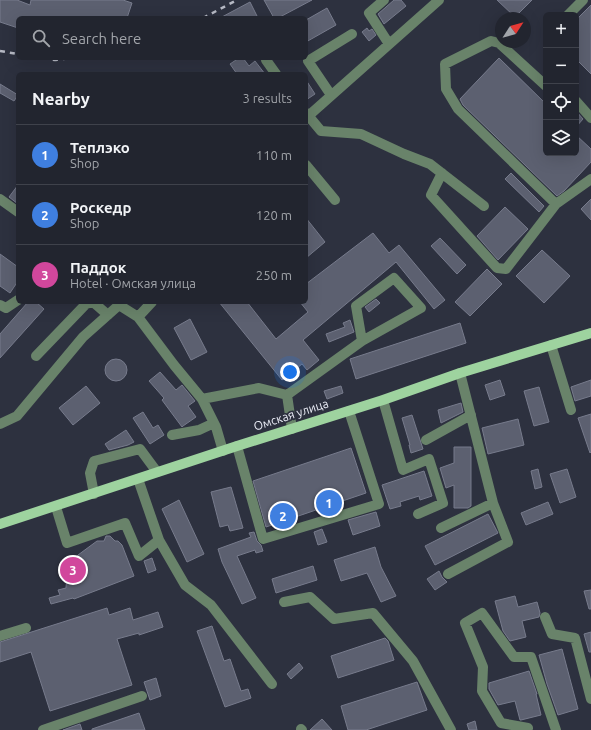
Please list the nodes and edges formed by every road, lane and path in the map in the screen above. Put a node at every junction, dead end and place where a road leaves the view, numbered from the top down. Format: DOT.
graph roads {
  1 [pos="384,0"];
  2 [pos="439,0"];
  3 [pos="583,0"];
  4 [pos="571,12"];
  5 [pos="352,34"];
  6 [pos="389,44"];
  7 [pos="266,60"];
  8 [pos="275,72"];
  9 [pos="544,84"];
  10 [pos="331,95"];
  11 [pos="579,104"];
  12 [pos="308,114"];
  13 [pos="308,116"];
  14 [pos="591,118"];
  15 [pos="308,168"];
  16 [pos="442,173"];
  17 [pos="591,180"];
  18 [pos="0,199"];
  19 [pos="335,200"];
  20 [pos="556,204"];
  21 [pos="484,206"];
  22 [pos="16,211"];
  23 [pos="16,301"];
  24 [pos="86,304"];
  25 [pos="95,304"];
  26 [pos="117,304"];
  27 [pos="150,304"];
  28 [pos="0,305"];
  29 [pos="108,315"];
  30 [pos="138,318"];
  31 [pos="591,333"];
  32 [pos="362,341"];
  33 [pos="551,345"];
  34 [pos="36,356"];
  35 [pos="460,373"];
  36 [pos="287,395"];
  37 [pos="202,400"];
  38 [pos="383,400"];
  39 [pos="571,410"];
  40 [pos="349,411"];
  41 [pos="471,416"];
  42 [pos="214,423"];
  43 [pos="0,424"];
  44 [pos="292,429"];
  45 [pos="172,436"];
  46 [pos="426,440"];
  47 [pos="237,446"];
  48 [pos="223,451"];
  49 [pos="158,472"];
  50 [pos="138,479"];
  51 [pos="94,494"];
  52 [pos="493,503"];
  53 [pos="56,507"];
  54 [pos="418,514"];
  55 [pos="0,524"];
  56 [pos="441,528"];
  57 [pos="159,540"];
  58 [pos="448,574"];
  59 [pos="284,602"];
  60 [pos="545,617"];
  61 [pos="26,628"];
  62 [pos="0,636"];
  63 [pos="272,684"];
  64 [pos="142,696"];
  65 [pos="591,699"];
  66 [pos="528,728"];
  67 [pos="43,730"];
  68 [pos="450,730"];
  69 [pos="556,730"];
  1 -- 6 [label="lane"];
  2 -- 6 [label="lane"];
  3 -- 4 [label="lane"];
  5 -- 10 [label="lane"];
  6 -- 10 [label="lane"];
  7 -- 8 [label="lane"];
  9 -- 20 [label="lane"];
  10 -- 12 [label="lane"];
  11 -- 14 [label="lane"];
  13 -- 16 [label="lane"];
  15 -- 19 [label="lane"];
  16 -- 20 [label="lane"];
  16 -- 21 [label="lane"];
  17 -- 20 [label="lane"];
  18 -- 22 [label="lane"];
  23 -- 28 [label="lane"];
  24 -- 34 [label="lane"];
  25 -- 29 [label="lane"];
  26 -- 29 [label="lane"];
  26 -- 30 [label="lane"];
  27 -- 30 [label="lane"];
  29 -- 43 [label="lane"];
  30 -- 37 [label="lane"];
  31 -- 33 [label="main road, Омская улица"];
  32 -- 32 [label="lane"];
  32 -- 36 [label="lane"];
  33 -- 35 [label="main road, Омская улица"];
  33 -- 39 [label="lane"];
  35 -- 38 [label="main road, Омская улица"];
  35 -- 41 [label="lane"];
  36 -- 37 [label="lane"];
  36 -- 44 [label="lane"];
  37 -- 42 [label="lane"];
  38 -- 40 [label="main road, Омская улица"];
  38 -- 54 [label="lane"];
  40 -- 44 [label="main road, Омская улица"];
  40 -- 47 [label="lane"];
  41 -- 46 [label="lane"];
  41 -- 52 [label="lane"];
  42 -- 45 [label="lane"];
  42 -- 48 [label="lane"];
  44 -- 47 [label="main road, Омская улица"];
  47 -- 48 [label="main road, Омская улица"];
  48 -- 49 [label="main road, Омская улица"];
  49 -- 50 [label="main road, Омская улица"];
  49 -- 51 [label="lane"];
  50 -- 51 [label="main road, Омская улица"];
  50 -- 57 [label="lane"];
  51 -- 53 [label="main road, Омская улица"];
  52 -- 56 [label="lane"];
  52 -- 58 [label="lane"];
  53 -- 55 [label="main road, Омская улица"];
  53 -- 57 [label="lane"];
  57 -- 63 [label="lane"];
  59 -- 68 [label="lane"];
  60 -- 65 [label="lane"];
  61 -- 62 [label="lane"];
  64 -- 67 [label="lane"];
  66 -- 69 [label="lane"];
}
